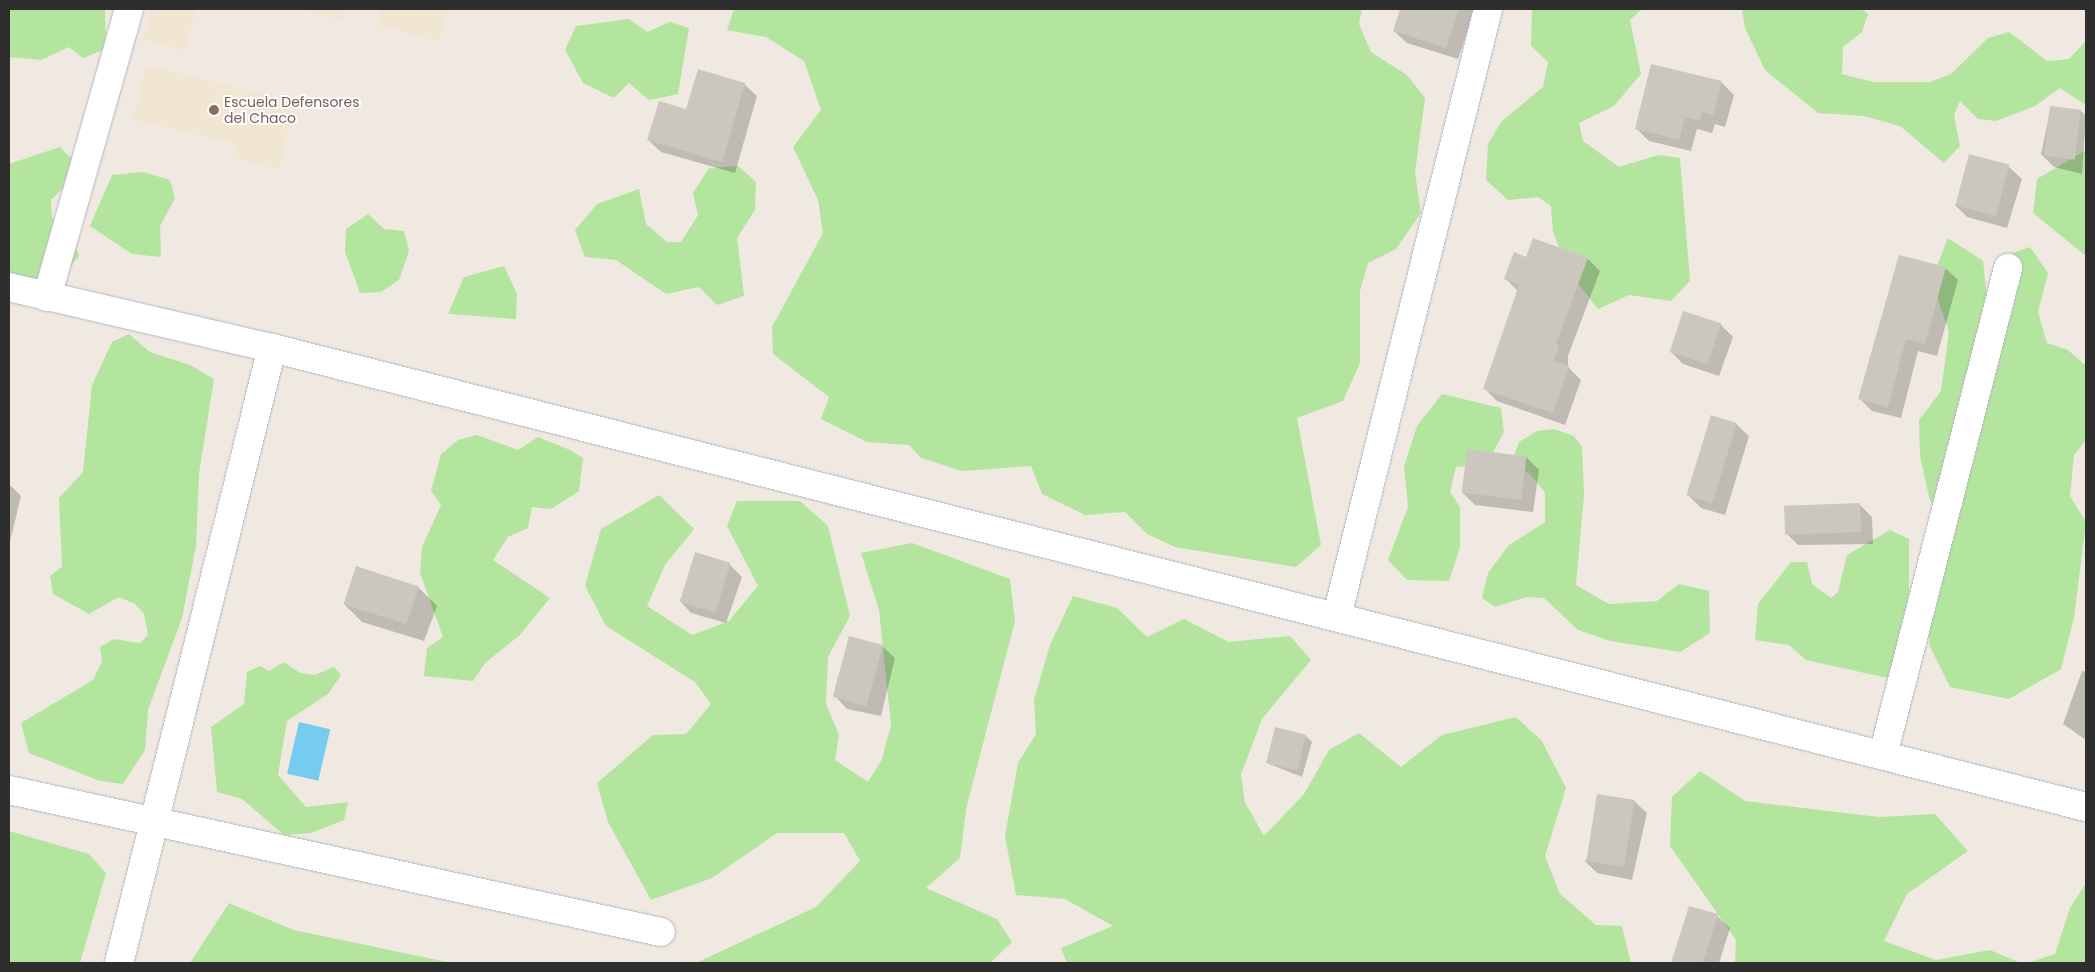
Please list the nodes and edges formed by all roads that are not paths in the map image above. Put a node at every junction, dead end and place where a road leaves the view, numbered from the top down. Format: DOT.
graph roads {
  1 [pos="129,9"];
  2 [pos="1488,9"];
  3 [pos="2008,268"];
  4 [pos="9,288"];
  5 [pos="47,297"];
  6 [pos="272,348"];
  7 [pos="1337,616"];
  8 [pos="1883,755"];
  9 [pos="9,790"];
  10 [pos="2086,807"];
  11 [pos="154,822"];
  12 [pos="661,932"];
  13 [pos="119,963"];
  1 -- 5 [label="street"];
  2 -- 7 [label="street"];
  3 -- 8 [label="street"];
  4 -- 5 [label="street"];
  5 -- 6 [label="street"];
  6 -- 7 [label="street"];
  6 -- 11 [label="street"];
  7 -- 8 [label="street"];
  8 -- 10 [label="street"];
  9 -- 11 [label="street"];
  11 -- 12 [label="street"];
  11 -- 13 [label="street"];
}
